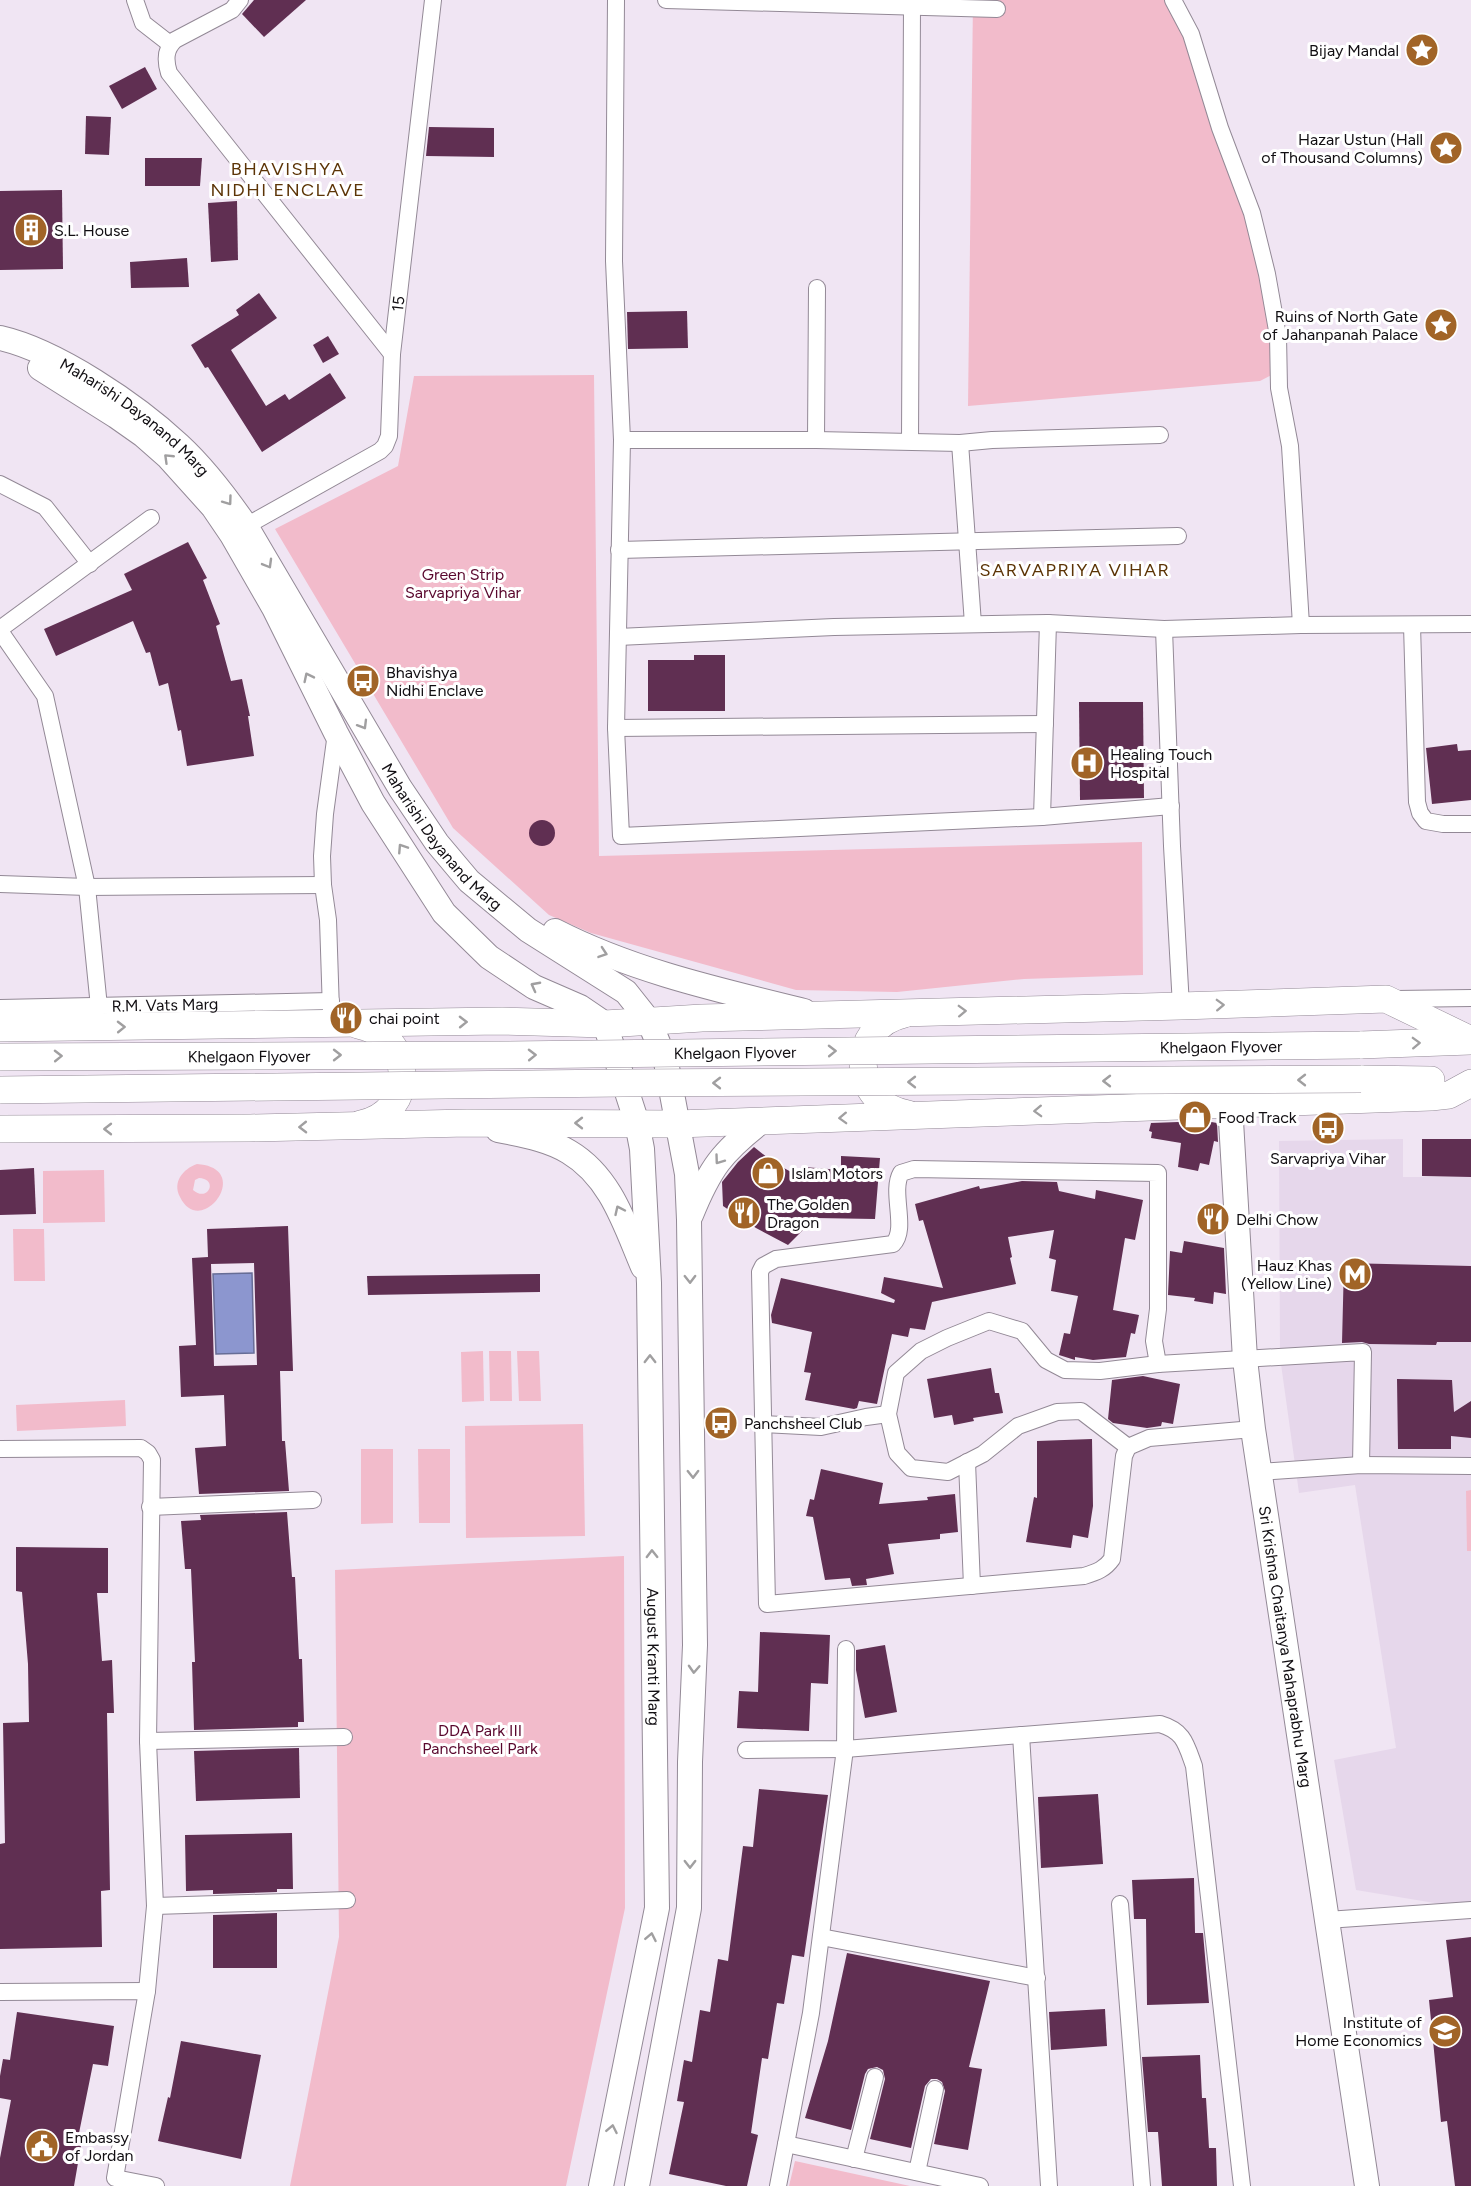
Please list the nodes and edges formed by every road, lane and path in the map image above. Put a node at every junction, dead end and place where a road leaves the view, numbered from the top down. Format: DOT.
graph roads {
  1 [pos="135,0"];
  2 [pos="240,0"];
  3 [pos="433,0"];
  4 [pos="616,0"];
  5 [pos="666,0"];
  6 [pos="1173,0"];
  7 [pos="912,5"];
  8 [pos="997,9"];
  9 [pos="170,44"];
  10 [pos="817,288"];
  11 [pos="0,338"];
  12 [pos="0,353"];
  13 [pos="392,354"];
  14 [pos="1160,435"];
  15 [pos="622,440"];
  16 [pos="816,440"];
  17 [pos="910,441"];
  18 [pos="960,443"];
  19 [pos="0,484"];
  20 [pos="151,518"];
  21 [pos="239,531"];
  22 [pos="1178,536"];
  23 [pos="968,541"];
  24 [pos="620,550"];
  25 [pos="90,564"];
  26 [pos="282,606"];
  27 [pos="1048,623"];
  28 [pos="972,624"];
  29 [pos="1471,624"];
  30 [pos="1301,625"];
  31 [pos="1412,625"];
  32 [pos="1164,628"];
  33 [pos="0,630"];
  34 [pos="618,637"];
  35 [pos="1044,724"];
  36 [pos="616,728"];
  37 [pos="336,734"];
  38 [pos="1171,806"];
  39 [pos="1042,817"];
  40 [pos="1471,824"];
  41 [pos="0,884"];
  42 [pos="323,885"];
  43 [pos="87,886"];
  44 [pos="494,901"];
  45 [pos="1471,998"];
  46 [pos="1386,999"];
  47 [pos="1181,1006"];
  48 [pos="99,1007"];
  49 [pos="0,1008"];
  50 [pos="913,1012"];
  51 [pos="820,1015"];
  52 [pos="338,1016"];
  53 [pos="649,1021"];
  54 [pos="604,1024"];
  55 [pos="0,1028"];
  56 [pos="1471,1041"];
  57 [pos="0,1057"];
  58 [pos="1471,1082"];
  59 [pos="0,1090"];
  60 [pos="1230,1104"];
  61 [pos="915,1115"];
  62 [pos="762,1121"];
  63 [pos="467,1123"];
  64 [pos="637,1123"];
  65 [pos="676,1124"];
  66 [pos="352,1126"];
  67 [pos="0,1129"];
  68 [pos="689,1220"];
  69 [pos="649,1283"];
  70 [pos="1245,1359"];
  71 [pos="1158,1364"];
  72 [pos="888,1414"];
  73 [pos="763,1424"];
  74 [pos="1253,1429"];
  75 [pos="1128,1447"];
  76 [pos="0,1449"];
  77 [pos="967,1462"];
  78 [pos="1362,1464"];
  79 [pos="1471,1466"];
  80 [pos="1258,1472"];
  81 [pos="313,1500"];
  82 [pos="150,1507"];
  83 [pos="972,1586"];
  84 [pos="846,1649"];
  85 [pos="1021,1735"];
  86 [pos="344,1737"];
  87 [pos="148,1741"];
  88 [pos="845,1749"];
  89 [pos="746,1750"];
  90 [pos="348,1900"];
  91 [pos="1120,1904"];
  92 [pos="155,1906"];
  93 [pos="1471,1910"];
  94 [pos="1327,1920"];
  95 [pos="821,1937"];
  96 [pos="1037,1978"];
  97 [pos="147,1991"];
  98 [pos="0,1992"];
  99 [pos="874,2077"];
  100 [pos="935,2090"];
  101 [pos="786,2144"];
  102 [pos="854,2159"];
  103 [pos="917,2172"];
  104 [pos="114,2182"];
  105 [pos="156,2186"];
  106 [pos="601,2186"];
  107 [pos="637,2186"];
  108 [pos="778,2186"];
  109 [pos="980,2186"];
  110 [pos="1049,2186"];
  111 [pos="1142,2186"];
  112 [pos="1242,2186"];
  113 [pos="1367,2186"];
  1 -- 9 [label="street"];
  2 -- 9 [label="street"];
  3 -- 13 [label="street, 15"];
  4 -- 15 [label="street"];
  5 -- 7 [label="street"];
  6 -- 30 [label="street"];
  7 -- 8 [label="street"];
  7 -- 17 [label="street"];
  9 -- 13 [label="street"];
  10 -- 16 [label="street"];
  11 -- 21 [label="main road, Maharishi Dayanand Marg, one-way"];
  21 -- 12 [label="main road, Maharishi Dayanand Marg, one-way"];
  13 -- 21 [label="street, 15"];
  14 -- 18 [label="street"];
  15 -- 16 [label="street"];
  15 -- 24 [label="street"];
  16 -- 17 [label="street"];
  17 -- 18 [label="street"];
  18 -- 23 [label="street"];
  19 -- 25 [label="street"];
  20 -- 25 [label="street"];
  21 -- 26 [label="main road"];
  22 -- 23 [label="street"];
  23 -- 24 [label="street"];
  23 -- 28 [label="street"];
  24 -- 34 [label="street"];
  25 -- 33 [label="street"];
  37 -- 26 [label="main road, Maharishi Dayanand Marg, one-way"];
  26 -- 44 [label="main road, Maharishi Dayanand Marg, one-way"];
  27 -- 28 [label="street"];
  27 -- 32 [label="street"];
  27 -- 35 [label="street"];
  28 -- 34 [label="street"];
  29 -- 31 [label="street"];
  30 -- 31 [label="street"];
  30 -- 32 [label="street"];
  31 -- 40 [label="street"];
  32 -- 38 [label="street"];
  33 -- 43 [label="street"];
  34 -- 36 [label="street"];
  35 -- 36 [label="street"];
  35 -- 39 [label="street"];
  36 -- 39 [label="street"];
  37 -- 42 [label="street"];
  54 -- 37 [label="main road, Maharishi Dayanand Marg, one-way"];
  38 -- 39 [label="street"];
  38 -- 47 [label="street"];
  41 -- 43 [label="street"];
  42 -- 43 [label="street"];
  42 -- 52 [label="street"];
  43 -- 48 [label="street"];
  44 -- 51 [label="main road, one-way"];
  44 -- 53 [label="main road, Maharishi Dayanand Marg"];
  45 -- 46 [label="street"];
  47 -- 46 [label="main road, one-way"];
  46 -- 56 [label="main road"];
  50 -- 47 [label="main road, one-way"];
  48 -- 49 [label="street, R.M. Vats Marg"];
  48 -- 52 [label="street, R.M. Vats Marg"];
  50 -- 51 [label="main road"];
  50 -- 61 [label="main road"];
  51 -- 53 [label="main road"];
  52 -- 54 [label="main road, one-way"];
  55 -- 52 [label="main road, one-way"];
  52 -- 66 [label="main road"];
  53 -- 54 [label="main road"];
  53 -- 65 [label="main road, Maharishi Dayanand Marg"];
  54 -- 64 [label="main road, August Kranti Marg"];
  57 -- 56 [label="main road, Khelgaon Flyover, one-way, bridge"];
  58 -- 59 [label="main road, Khelgaon Flyover, one-way, bridge"];
  58 -- 60 [label="main road"];
  60 -- 61 [label="main road, one-way"];
  60 -- 70 [label="main road, Sri Krishna Chaitanya Mahaprabhu Marg"];
  61 -- 62 [label="main road, one-way"];
  62 -- 65 [label="main road"];
  62 -- 68 [label="main road, one-way"];
  64 -- 63 [label="main road, one-way"];
  63 -- 66 [label="main road"];
  69 -- 63 [label="main road, one-way"];
  64 -- 65 [label="main road"];
  64 -- 69 [label="main road, August Kranti Marg"];
  65 -- 68 [label="main road"];
  66 -- 67 [label="main road, one-way"];
  68 -- 107 [label="main road, one-way"];
  106 -- 69 [label="main road, August Kranti Marg, one-way"];
  70 -- 71 [label="street"];
  70 -- 74 [label="main road, Sri Krishna Chaitanya Mahaprabhu Marg"];
  70 -- 78 [label="street"];
  71 -- 72 [label="street"];
  71 -- 73 [label="street"];
  72 -- 73 [label="street"];
  72 -- 77 [label="street"];
  73 -- 83 [label="street"];
  74 -- 75 [label="street"];
  74 -- 80 [label="main road, Sri Krishna Chaitanya Mahaprabhu Marg"];
  75 -- 77 [label="street"];
  75 -- 83 [label="street"];
  76 -- 82 [label="street"];
  77 -- 83 [label="street"];
  78 -- 79 [label="street"];
  78 -- 80 [label="street"];
  80 -- 94 [label="main road, Sri Krishna Chaitanya Mahaprabhu Marg"];
  81 -- 82 [label="street"];
  82 -- 87 [label="street"];
  84 -- 88 [label="street"];
  85 -- 88 [label="street"];
  85 -- 96 [label="street"];
  85 -- 112 [label="street"];
  86 -- 87 [label="street"];
  87 -- 92 [label="street"];
  88 -- 89 [label="street"];
  88 -- 95 [label="street"];
  90 -- 92 [label="street"];
  91 -- 111 [label="street"];
  92 -- 97 [label="street"];
  93 -- 94 [label="street"];
  94 -- 113 [label="main road, Sri Krishna Chaitanya Mahaprabhu Marg"];
  95 -- 96 [label="street"];
  95 -- 101 [label="street"];
  96 -- 110 [label="street"];
  97 -- 98 [label="street"];
  97 -- 104 [label="street"];
  99 -- 102 [label="street"];
  100 -- 103 [label="street"];
  101 -- 102 [label="street"];
  101 -- 108 [label="street"];
  102 -- 103 [label="street"];
  103 -- 109 [label="street"];
  104 -- 105 [label="street"];
}
